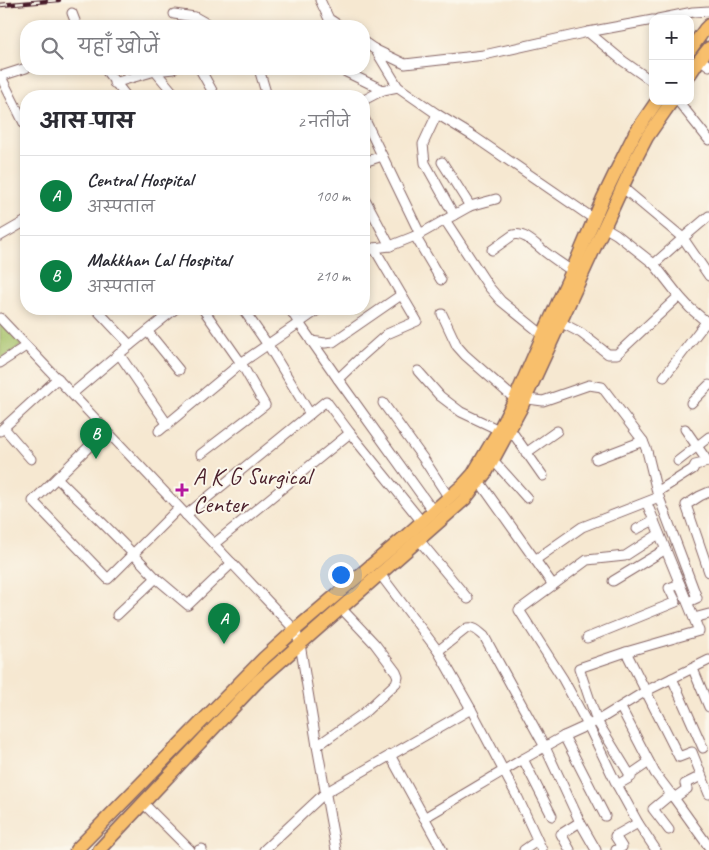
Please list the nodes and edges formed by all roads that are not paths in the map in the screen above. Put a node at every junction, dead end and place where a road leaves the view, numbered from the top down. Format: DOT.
graph roads {
  1 [pos="320,0"];
  2 [pos="709,12"];
  3 [pos="72,13"];
  4 [pos="174,14"];
  5 [pos="678,15"];
  6 [pos="75,20"];
  7 [pos="200,20"];
  8 [pos="331,20"];
  9 [pos="649,21"];
  10 [pos="709,25"];
  11 [pos="588,32"];
  12 [pos="694,44"];
  13 [pos="370,46"];
  14 [pos="709,48"];
  15 [pos="374,49"];
  16 [pos="704,62"];
  17 [pos="20,70"];
  18 [pos="694,71"];
  19 [pos="0,75"];
  20 [pos="109,75"];
  21 [pos="141,75"];
  22 [pos="158,75"];
  23 [pos="203,75"];
  24 [pos="261,75"];
  25 [pos="352,75"];
  26 [pos="649,79"];
  27 [pos="114,83"];
  28 [pos="398,86"];
  29 [pos="120,90"];
  30 [pos="171,90"];
  31 [pos="212,90"];
  32 [pos="265,90"];
  33 [pos="383,90"];
  34 [pos="370,97"];
  35 [pos="654,105"];
  36 [pos="669,105"];
  37 [pos="681,105"];
  38 [pos="437,114"];
  39 [pos="20,115"];
  40 [pos="370,131"];
  41 [pos="709,140"];
  42 [pos="382,156"];
  43 [pos="370,160"];
  44 [pos="442,162"];
  45 [pos="622,187"];
  46 [pos="496,198"];
  47 [pos="470,206"];
  48 [pos="370,208"];
  49 [pos="454,215"];
  50 [pos="709,216"];
  51 [pos="445,220"];
  52 [pos="599,223"];
  53 [pos="20,224"];
  54 [pos="417,235"];
  55 [pos="0,236"];
  56 [pos="683,238"];
  57 [pos="390,246"];
  58 [pos="374,248"];
  59 [pos="370,250"];
  60 [pos="492,250"];
  61 [pos="654,264"];
  62 [pos="572,271"];
  63 [pos="708,274"];
  64 [pos="441,280"];
  65 [pos="401,295"];
  66 [pos="679,296"];
  67 [pos="442,314"];
  68 [pos="102,315"];
  69 [pos="167,315"];
  70 [pos="206,315"];
  71 [pos="247,315"];
  72 [pos="294,315"];
  73 [pos="310,315"];
  74 [pos="164,317"];
  75 [pos="0,318"];
  76 [pos="560,322"];
  77 [pos="299,323"];
  78 [pos="707,323"];
  79 [pos="148,332"];
  80 [pos="543,335"];
  81 [pos="311,341"];
  82 [pos="130,345"];
  83 [pos="268,345"];
  84 [pos="26,346"];
  85 [pos="119,354"];
  86 [pos="0,363"];
  87 [pos="242,363"];
  88 [pos="178,370"];
  89 [pos="418,371"];
  90 [pos="664,377"];
  91 [pos="58,378"];
  92 [pos="338,379"];
  93 [pos="709,386"];
  94 [pos="73,394"];
  95 [pos="520,398"];
  96 [pos="691,403"];
  97 [pos="383,404"];
  98 [pos="310,414"];
  99 [pos="168,425"];
  100 [pos="2,429"];
  101 [pos="685,429"];
  102 [pos="106,430"];
  103 [pos="504,430"];
  104 [pos="159,431"];
  105 [pos="557,431"];
  106 [pos="350,434"];
  107 [pos="709,437"];
  108 [pos="643,441"];
  109 [pos="697,446"];
  110 [pos="526,453"];
  111 [pos="200,454"];
  112 [pos="31,459"];
  113 [pos="596,459"];
  114 [pos="493,460"];
  115 [pos="678,461"];
  116 [pos="709,462"];
  117 [pos="543,476"];
  118 [pos="57,478"];
  119 [pos="480,481"];
  120 [pos="709,492"];
  121 [pos="658,494"];
  122 [pos="449,498"];
  123 [pos="527,498"];
  124 [pos="648,506"];
  125 [pos="183,511"];
  126 [pos="433,511"];
  127 [pos="654,520"];
  128 [pos="422,522"];
  129 [pos="637,529"];
  130 [pos="660,534"];
  131 [pos="419,540"];
  132 [pos="214,544"];
  133 [pos="666,550"];
  134 [pos="134,553"];
  135 [pos="535,560"];
  136 [pos="232,563"];
  137 [pos="709,572"];
  138 [pos="380,574"];
  139 [pos="156,578"];
  140 [pos="613,581"];
  141 [pos="680,584"];
  142 [pos="553,585"];
  143 [pos="468,600"];
  144 [pos="688,602"];
  145 [pos="340,608"];
  146 [pos="709,614"];
  147 [pos="117,615"];
  148 [pos="694,618"];
  149 [pos="295,630"];
  150 [pos="587,638"];
  151 [pos="300,644"];
  152 [pos="438,651"];
  153 [pos="626,652"];
  154 [pos="709,660"];
  155 [pos="693,669"];
  156 [pos="672,678"];
  157 [pos="646,691"];
  158 [pos="709,707"];
  159 [pos="472,708"];
  160 [pos="621,708"];
  161 [pos="597,721"];
  162 [pos="588,725"];
  163 [pos="564,736"];
  164 [pos="316,746"];
  165 [pos="546,746"];
  166 [pos="703,748"];
  167 [pos="390,756"];
  168 [pos="523,759"];
  169 [pos="649,762"];
  170 [pos="504,771"];
  171 [pos="630,775"];
  172 [pos="702,776"];
  173 [pos="617,785"];
  174 [pos="325,793"];
  175 [pos="709,794"];
  176 [pos="673,796"];
  177 [pos="143,803"];
  178 [pos="552,816"];
  179 [pos="605,816"];
  180 [pos="424,818"];
  181 [pos="580,822"];
  182 [pos="638,823"];
  183 [pos="669,830"];
  184 [pos="538,841"];
  185 [pos="709,847"];
  186 [pos="76,850"];
  187 [pos="99,850"];
  188 [pos="190,850"];
  189 [pos="264,850"];
  190 [pos="336,850"];
  191 [pos="442,850"];
  192 [pos="524,850"];
  193 [pos="542,850"];
  194 [pos="570,850"];
  195 [pos="596,850"];
  196 [pos="616,850"];
  197 [pos="656,850"];
  1 -- 8 [label="street"];
  2 -- 5 [label="street"];
  3 -- 6 [label="street"];
  4 -- 7 [label="street"];
  9 -- 11 [label="street"];
  10 -- 12 [label="main road"];
  11 -- 15 [label="street"];
  11 -- 26 [label="street"];
  13 -- 15 [label="street"];
  14 -- 16 [label="main road"];
  15 -- 28 [label="street"];
  16 -- 18 [label="main road"];
  17 -- 19 [label="street"];
  19 -- 39 [label="street"];
  20 -- 27 [label="street"];
  21 -- 27 [label="street"];
  22 -- 30 [label="street"];
  23 -- 31 [label="street"];
  24 -- 32 [label="street"];
  25 -- 33 [label="street"];
  27 -- 29 [label="street"];
  28 -- 33 [label="street"];
  28 -- 38 [label="street"];
  33 -- 34 [label="street"];
  35 -- 52 [label="main road"];
  36 -- 45 [label="main road"];
  37 -- 41 [label="street"];
  38 -- 49 [label="street"];
  38 -- 52 [label="street"];
  40 -- 42 [label="street"];
  42 -- 43 [label="street"];
  42 -- 54 [label="street"];
  44 -- 47 [label="street"];
  45 -- 52 [label="main road"];
  45 -- 56 [label="street"];
  46 -- 47 [label="street"];
  47 -- 49 [label="street"];
  48 -- 57 [label="street"];
  49 -- 51 [label="street"];
  50 -- 56 [label="street"];
  51 -- 54 [label="street"];
  51 -- 80 [label="street"];
  52 -- 61 [label="street"];
  52 -- 62 [label="main road"];
  52 -- 76 [label="main road"];
  53 -- 55 [label="street"];
  54 -- 57 [label="street"];
  54 -- 64 [label="street"];
  56 -- 61 [label="street"];
  56 -- 63 [label="street"];
  57 -- 58 [label="street"];
  58 -- 59 [label="street"];
  58 -- 65 [label="street"];
  60 -- 62 [label="street"];
  61 -- 66 [label="street"];
  62 -- 80 [label="main road"];
  65 -- 81 [label="street"];
  65 -- 92 [label="street"];
  66 -- 76 [label="street"];
  66 -- 78 [label="street"];
  67 -- 95 [label="street"];
  68 -- 82 [label="street"];
  69 -- 74 [label="street"];
  70 -- 87 [label="street"];
  71 -- 83 [label="street"];
  72 -- 77 [label="street"];
  73 -- 77 [label="street"];
  74 -- 79 [label="street"];
  75 -- 84 [label="street"];
  76 -- 95 [label="main road"];
  77 -- 81 [label="street"];
  77 -- 83 [label="street"];
  78 -- 90 [label="street"];
  79 -- 82 [label="street"];
  79 -- 88 [label="street"];
  80 -- 95 [label="main road"];
  81 -- 92 [label="street"];
  82 -- 85 [label="street"];
  83 -- 87 [label="street"];
  83 -- 98 [label="street"];
  84 -- 86 [label="street"];
  84 -- 91 [label="street"];
  85 -- 94 [label="street"];
  85 -- 99 [label="street"];
  87 -- 99 [label="street"];
  87 -- 111 [label="street"];
  89 -- 103 [label="street"];
  91 -- 94 [label="street"];
  91 -- 100 [label="street"];
  92 -- 126 [label="street"];
  93 -- 96 [label="street"];
  94 -- 102 [label="street"];
  95 -- 103 [label="main road"];
  95 -- 108 [label="street"];
  97 -- 122 [label="street"];
  98 -- 106 [label="street"];
  98 -- 125 [label="street"];
  99 -- 104 [label="street"];
  100 -- 112 [label="street"];
  101 -- 109 [label="street"];
  102 -- 118 [label="street"];
  102 -- 125 [label="street"];
  103 -- 110 [label="street"];
  103 -- 114 [label="main road"];
  103 -- 122 [label="main road"];
  105 -- 110 [label="street"];
  106 -- 128 [label="street"];
  106 -- 132 [label="street"];
  107 -- 109 [label="street"];
  108 -- 113 [label="street"];
  108 -- 121 [label="street"];
  109 -- 115 [label="street"];
  109 -- 116 [label="street"];
  110 -- 117 [label="street"];
  114 -- 119 [label="main road"];
  114 -- 123 [label="street"];
  116 -- 121 [label="street"];
  118 -- 134 [label="street"];
  118 -- 134 [label="street"];
  119 -- 131 [label="main road"];
  119 -- 135 [label="street"];
  120 -- 137 [label="street"];
  121 -- 135 [label="street"];
  121 -- 144 [label="street"];
  122 -- 126 [label="main road"];
  124 -- 127 [label="street"];
  125 -- 132 [label="street"];
  125 -- 134 [label="street"];
  126 -- 128 [label="main road"];
  127 -- 129 [label="street"];
  127 -- 130 [label="street"];
  128 -- 149 [label="main road"];
  130 -- 133 [label="street"];
  130 -- 142 [label="street"];
  131 -- 138 [label="main road"];
  131 -- 143 [label="street"];
  132 -- 136 [label="street"];
  133 -- 140 [label="street"];
  133 -- 141 [label="street"];
  134 -- 139 [label="street"];
  135 -- 142 [label="street"];
  136 -- 139 [label="street"];
  136 -- 149 [label="street"];
  138 -- 145 [label="main road"];
  138 -- 152 [label="street"];
  139 -- 147 [label="street"];
  141 -- 144 [label="street"];
  141 -- 150 [label="street"];
  142 -- 162 [label="street"];
  144 -- 148 [label="street"];
  145 -- 151 [label="main road"];
  145 -- 164 [label="street"];
  146 -- 148 [label="street"];
  148 -- 153 [label="street"];
  149 -- 151 [label="street"];
  149 -- 186 [label="main road"];
  151 -- 164 [label="street"];
  151 -- 177 [label="main road"];
  152 -- 159 [label="street"];
  152 -- 165 [label="street"];
  153 -- 157 [label="street"];
  153 -- 161 [label="street"];
  154 -- 155 [label="street"];
  155 -- 156 [label="street"];
  155 -- 158 [label="street"];
  156 -- 157 [label="street"];
  156 -- 166 [label="street"];
  157 -- 160 [label="street"];
  157 -- 172 [label="street"];
  159 -- 167 [label="street"];
  159 -- 170 [label="street"];
  160 -- 161 [label="street"];
  160 -- 169 [label="street"];
  161 -- 162 [label="street"];
  161 -- 171 [label="street"];
  162 -- 163 [label="street"];
  162 -- 173 [label="street"];
  163 -- 165 [label="street"];
  163 -- 179 [label="street"];
  164 -- 174 [label="street"];
  165 -- 168 [label="street"];
  165 -- 181 [label="street"];
  167 -- 174 [label="street"];
  167 -- 180 [label="street"];
  168 -- 170 [label="street"];
  168 -- 178 [label="street"];
  169 -- 171 [label="street"];
  169 -- 176 [label="street"];
  170 -- 180 [label="street"];
  170 -- 184 [label="street"];
  171 -- 173 [label="street"];
  172 -- 175 [label="street"];
  172 -- 176 [label="street"];
  173 -- 182 [label="street"];
  174 -- 189 [label="street"];
  174 -- 190 [label="street"];
  176 -- 183 [label="street"];
  176 -- 185 [label="street"];
  177 -- 187 [label="main road"];
  177 -- 188 [label="street"];
  180 -- 191 [label="street"];
  181 -- 194 [label="street"];
  181 -- 195 [label="street"];
  182 -- 196 [label="street"];
  182 -- 197 [label="street"];
  184 -- 192 [label="street"];
  184 -- 193 [label="street"];
}
